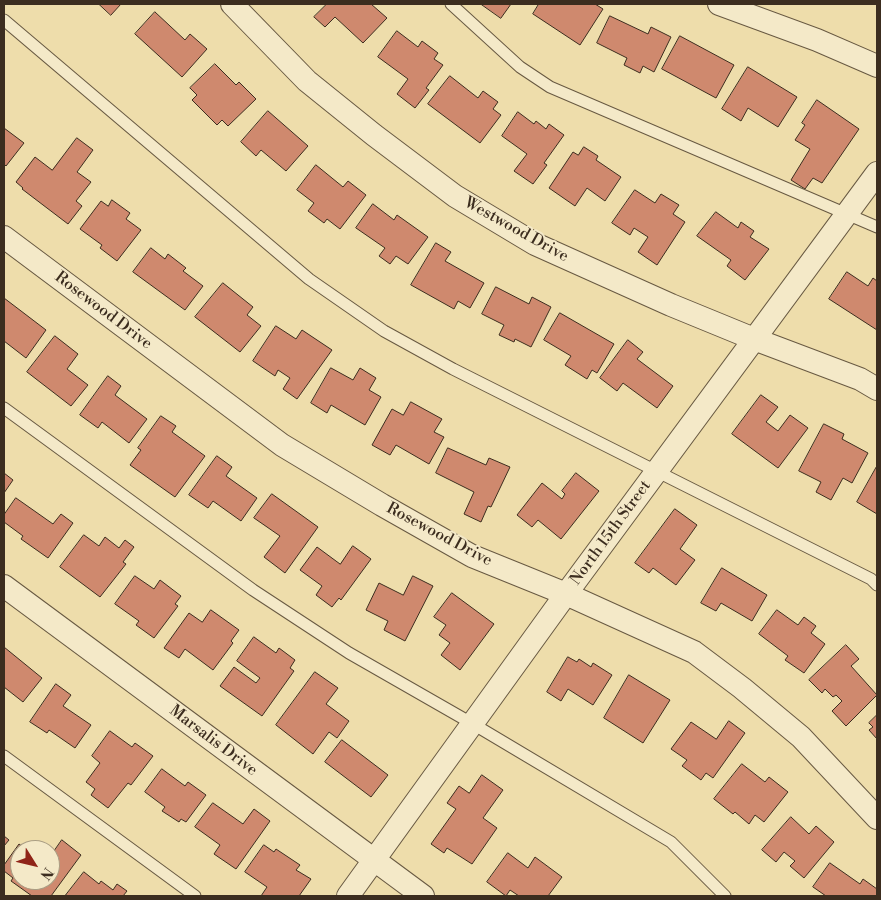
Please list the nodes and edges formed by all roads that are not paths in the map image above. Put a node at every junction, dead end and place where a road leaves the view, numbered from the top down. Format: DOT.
graph roads {
  1 [pos="232,4"];
  2 [pos="451,4"];
  3 [pos="719,4"];
  4 [pos="4,20"];
  5 [pos="877,66"];
  6 [pos="877,173"];
  7 [pos="847,214"];
  8 [pos="877,227"];
  9 [pos="4,237"];
  10 [pos="754,339"];
  11 [pos="877,389"];
  12 [pos="4,408"];
  13 [pos="657,472"];
  14 [pos="877,585"];
  15 [pos="4,586"];
  16 [pos="566,594"];
  17 [pos="473,724"];
  18 [pos="4,756"];
  19 [pos="877,818"];
  20 [pos="374,861"];
  21 [pos="195,896"];
  22 [pos="348,896"];
  23 [pos="422,896"];
  24 [pos="724,896"];
  1 -- 10 [label="street, Westwood Drive"];
  2 -- 7 [label="lane"];
  3 -- 5 [label="street"];
  4 -- 13 [label="lane"];
  6 -- 7 [label="street, North 15th Street"];
  7 -- 8 [label="lane"];
  7 -- 10 [label="street, North 15th Street"];
  9 -- 16 [label="street, Rosewood Drive"];
  10 -- 11 [label="street, Westwood Drive"];
  10 -- 13 [label="street, North 15th Street"];
  12 -- 17 [label="lane"];
  13 -- 14 [label="lane"];
  13 -- 16 [label="street, North 15th Street"];
  15 -- 20 [label="street, Marsalis Drive"];
  16 -- 17 [label="street, North 15th Street"];
  16 -- 19 [label="street, Rosewood Drive"];
  17 -- 20 [label="street, North 15th Street"];
  17 -- 24 [label="lane"];
  18 -- 21 [label="lane"];
  20 -- 22 [label="street, North 15th Street"];
  20 -- 23 [label="street, Marsalis Drive"];
}
